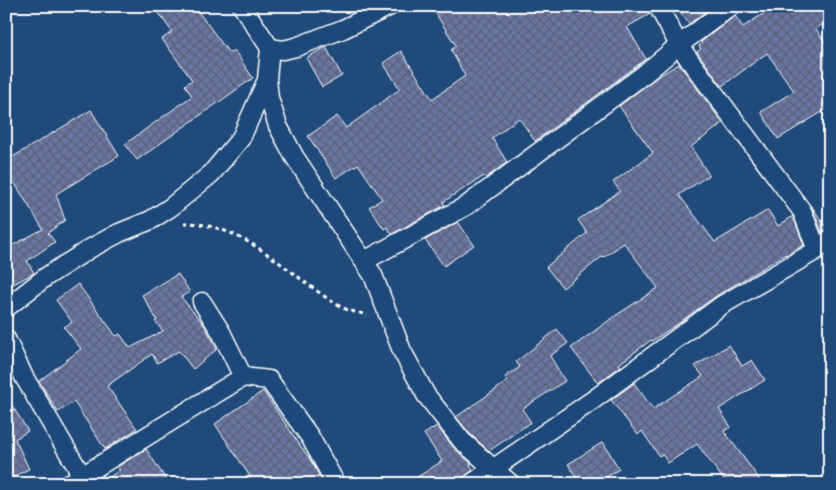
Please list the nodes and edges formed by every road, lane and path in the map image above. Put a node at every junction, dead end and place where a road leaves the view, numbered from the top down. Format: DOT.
graph roads {
  1 [pos="242,6"];
  2 [pos="390,6"];
  3 [pos="658,6"];
  4 [pos="731,6"];
  5 [pos="679,45"];
  6 [pos="270,48"];
  7 [pos="267,79"];
  8 [pos="151,220"];
  9 [pos="823,245"];
  10 [pos="364,261"];
  11 [pos="202,302"];
  12 [pos="6,308"];
  13 [pos="387,311"];
  14 [pos="6,339"];
  15 [pos="243,377"];
  16 [pos="494,468"];
  17 [pos="75,480"];
  18 [pos="336,484"];
  19 [pos="471,484"];
  20 [pos="511,484"];
  1 -- 6 [label="street"];
  2 -- 6 [label="street"];
  3 -- 5 [label="street"];
  4 -- 5 [label="street"];
  5 -- 9 [label="street"];
  5 -- 10 [label="street"];
  6 -- 7 [label="street"];
  7 -- 8 [label="street"];
  7 -- 10 [label="street"];
  8 -- 12 [label="street"];
  8 -- 13 [label="path"];
  9 -- 16 [label="street"];
  10 -- 13 [label="street"];
  11 -- 15 [label="street"];
  13 -- 16 [label="street"];
  14 -- 17 [label="street"];
  15 -- 17 [label="street"];
  15 -- 18 [label="street"];
  16 -- 19 [label="street"];
  16 -- 20 [label="street"];
}
